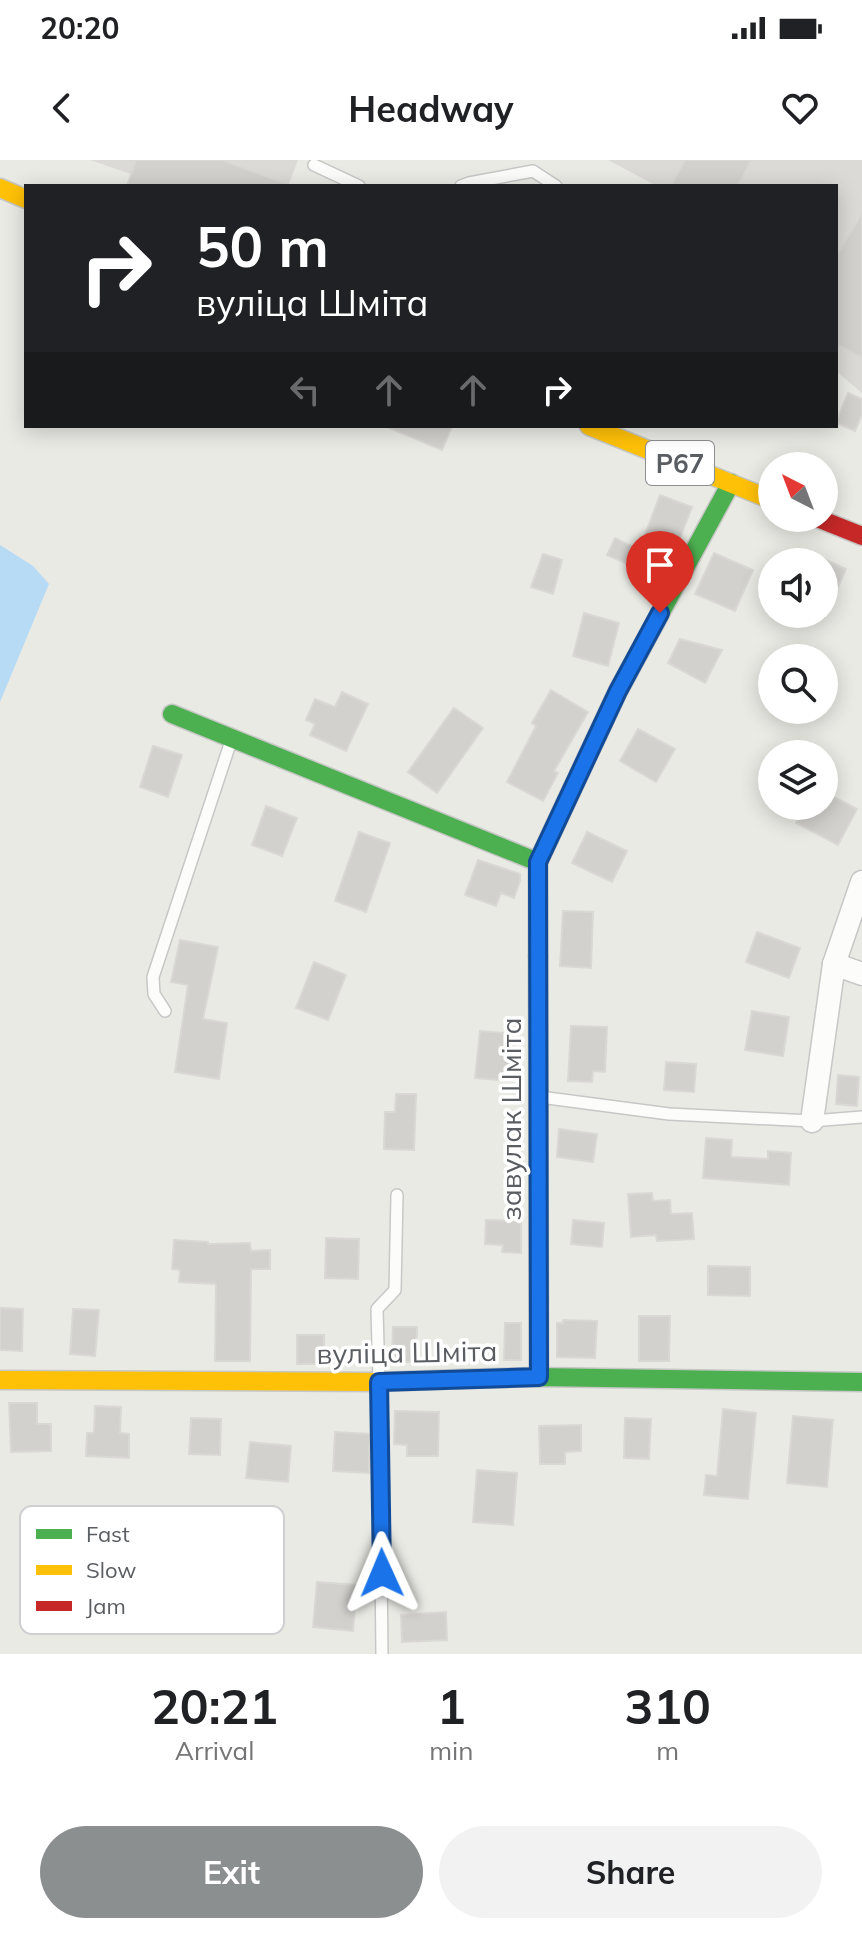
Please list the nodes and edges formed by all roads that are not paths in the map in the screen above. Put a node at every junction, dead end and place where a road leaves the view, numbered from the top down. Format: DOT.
graph roads {
  1 [pos="314,165"];
  2 [pos="355,184"];
  3 [pos="466,184"];
  4 [pos="553,184"];
  5 [pos="0,188"];
  6 [pos="24,198"];
  7 [pos="616,431"];
  8 [pos="731,483"];
  9 [pos="758,494"];
  10 [pos="838,526"];
  11 [pos="862,536"];
  12 [pos="172,714"];
  13 [pos="232,737"];
  14 [pos="538,862"];
  15 [pos="862,882"];
  16 [pos="834,964"];
  17 [pos="862,974"];
  18 [pos="165,1011"];
  19 [pos="538,1096"];
  20 [pos="862,1117"];
  21 [pos="812,1121"];
  22 [pos="397,1195"];
  23 [pos="539,1377"];
  24 [pos="0,1380"];
  25 [pos="379,1382"];
  26 [pos="862,1382"];
  27 [pos="382,1654"];
  1 -- 2 [label="lane"];
  3 -- 4 [label="lane"];
  5 -- 6 [label="street"];
  7 -- 8 [label="street, Р67"];
  8 -- 9 [label="street, Р67"];
  8 -- 14 [label="street, завулак Шміта"];
  10 -- 11 [label="street"];
  12 -- 13 [label="street"];
  13 -- 14 [label="street"];
  13 -- 18 [label="lane"];
  14 -- 19 [label="street, завулак Шміта"];
  15 -- 16 [label="street"];
  16 -- 17 [label="street"];
  16 -- 21 [label="street"];
  19 -- 21 [label="lane"];
  19 -- 23 [label="street, завулак Шміта"];
  20 -- 21 [label="lane"];
  22 -- 25 [label="lane"];
  23 -- 25 [label="street, вуліца Шміта"];
  23 -- 26 [label="street, вуліца Шміта"];
  24 -- 25 [label="street, вуліца Шміта"];
  25 -- 27 [label="lane"];
}
